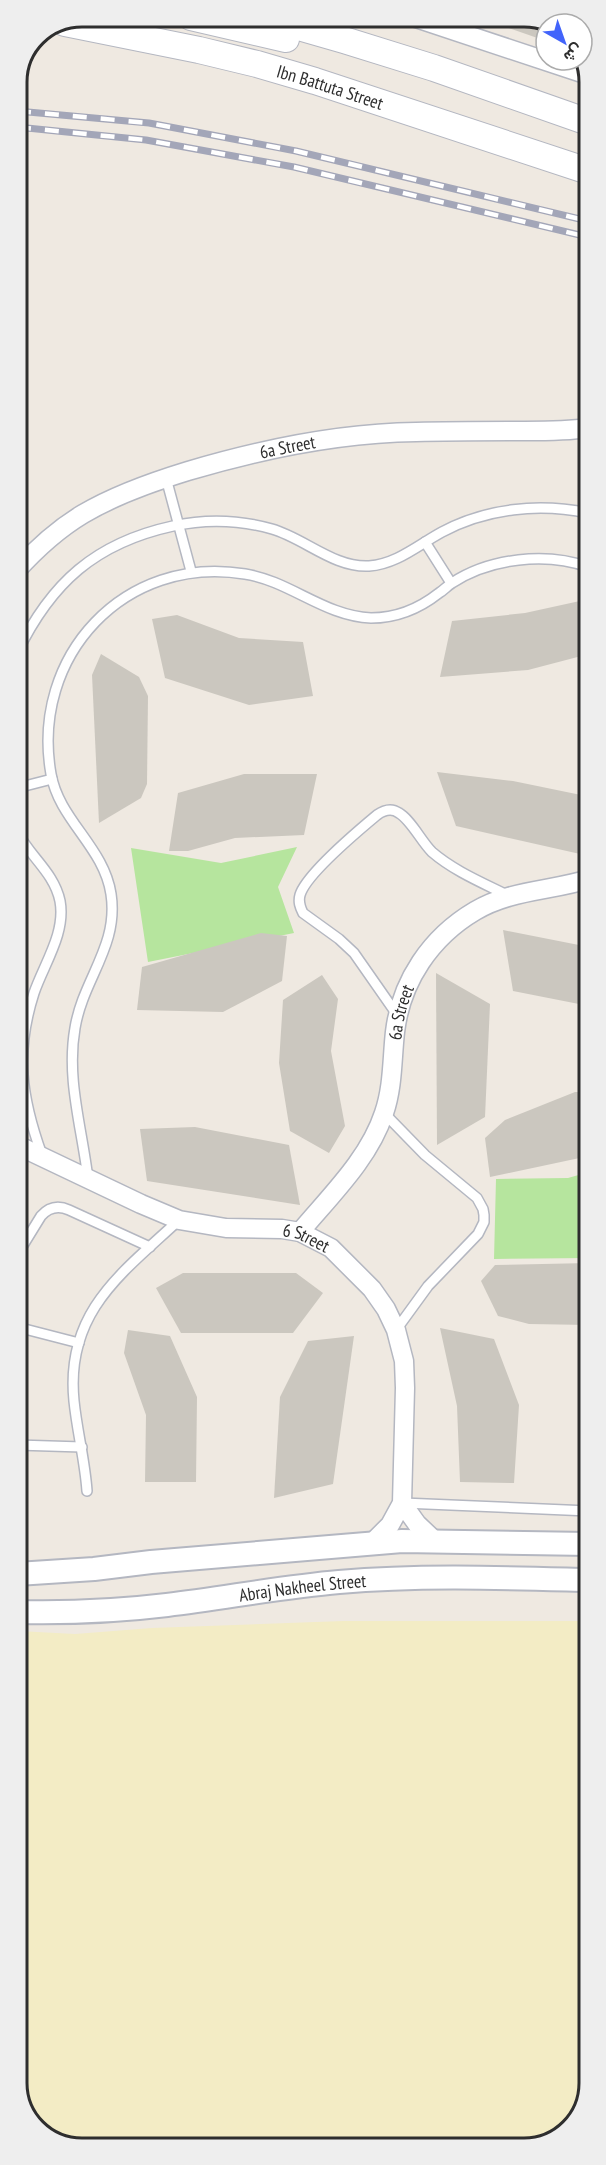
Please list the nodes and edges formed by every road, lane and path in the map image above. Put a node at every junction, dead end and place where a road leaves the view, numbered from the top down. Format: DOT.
graph roads {
  1 [pos="85,27"];
  2 [pos="234,27"];
  3 [pos="297,27"];
  4 [pos="347,27"];
  5 [pos="443,27"];
  6 [pos="434,68"];
  7 [pos="578,72"];
  8 [pos="579,118"];
  9 [pos="579,168"];
  10 [pos="579,429"];
  11 [pos="166,478"];
  12 [pos="579,512"];
  13 [pos="179,525"];
  14 [pos="425,542"];
  15 [pos="27,559"];
  16 [pos="579,565"];
  17 [pos="191,571"];
  18 [pos="451,584"];
  19 [pos="27,634"];
  20 [pos="52,779"];
  21 [pos="27,785"];
  22 [pos="27,845"];
  23 [pos="579,881"];
  24 [pos="509,896"];
  25 [pos="398,1016"];
  26 [pos="27,1025"];
  27 [pos="27,1108"];
  28 [pos="384,1113"];
  29 [pos="27,1150"];
  30 [pos="43,1157"];
  31 [pos="88,1179"];
  32 [pos="179,1220"];
  33 [pos="300,1232"];
  34 [pos="27,1239"];
  35 [pos="150,1247"];
  36 [pos="27,1330"];
  37 [pos="396,1330"];
  38 [pos="79,1343"];
  39 [pos="27,1445"];
  40 [pos="82,1448"];
  41 [pos="87,1491"];
  42 [pos="402,1503"];
  43 [pos="579,1512"];
  44 [pos="435,1541"];
  45 [pos="372,1543"];
  46 [pos="579,1544"];
  47 [pos="27,1573"];
  48 [pos="579,1580"];
  49 [pos="27,1612"];
  1 -- 9 [label="main road, Ibn Battuta Street"];
  2 -- 6 [label="main road"];
  3 -- 6 [label="main road"];
  4 -- 6 [label="main road"];
  5 -- 7 [label="street"];
  6 -- 8 [label="main road"];
  10 -- 11 [label="street, 6a Street"];
  11 -- 13 [label="lane"];
  11 -- 15 [label="street, 6a Street"];
  12 -- 14 [label="lane"];
  13 -- 14 [label="lane"];
  13 -- 17 [label="lane"];
  13 -- 19 [label="lane"];
  14 -- 18 [label="lane"];
  16 -- 18 [label="lane"];
  17 -- 18 [label="lane"];
  17 -- 20 [label="lane"];
  20 -- 21 [label="lane"];
  20 -- 31 [label="lane"];
  22 -- 26 [label="lane"];
  23 -- 24 [label="street, 6a Street"];
  24 -- 25 [label="street, 6a Street"];
  24 -- 25 [label="lane"];
  25 -- 28 [label="street, 6a Street"];
  27 -- 30 [label="lane"];
  28 -- 33 [label="street, 6a Street"];
  28 -- 37 [label="lane"];
  29 -- 30 [label="street, 6 Street"];
  30 -- 31 [label="street, 6 Street"];
  31 -- 32 [label="street, 6 Street"];
  32 -- 33 [label="street, 6 Street"];
  32 -- 35 [label="lane"];
  33 -- 37 [label="street, 6 Street"];
  34 -- 35 [label="lane"];
  35 -- 38 [label="lane"];
  36 -- 38 [label="lane"];
  37 -- 42 [label="street, 6 Street"];
  38 -- 40 [label="lane"];
  39 -- 40 [label="lane"];
  40 -- 41 [label="lane"];
  42 -- 43 [label="lane"];
  42 -- 44 [label="street"];
  42 -- 45 [label="street, 6 Street"];
  44 -- 45 [label="street, Abraj Nakheel Street"];
  44 -- 46 [label="street, Abraj Nakheel Street"];
  45 -- 47 [label="street, Abraj Nakheel Street"];
  48 -- 49 [label="street, Abraj Nakheel Street"];
}
